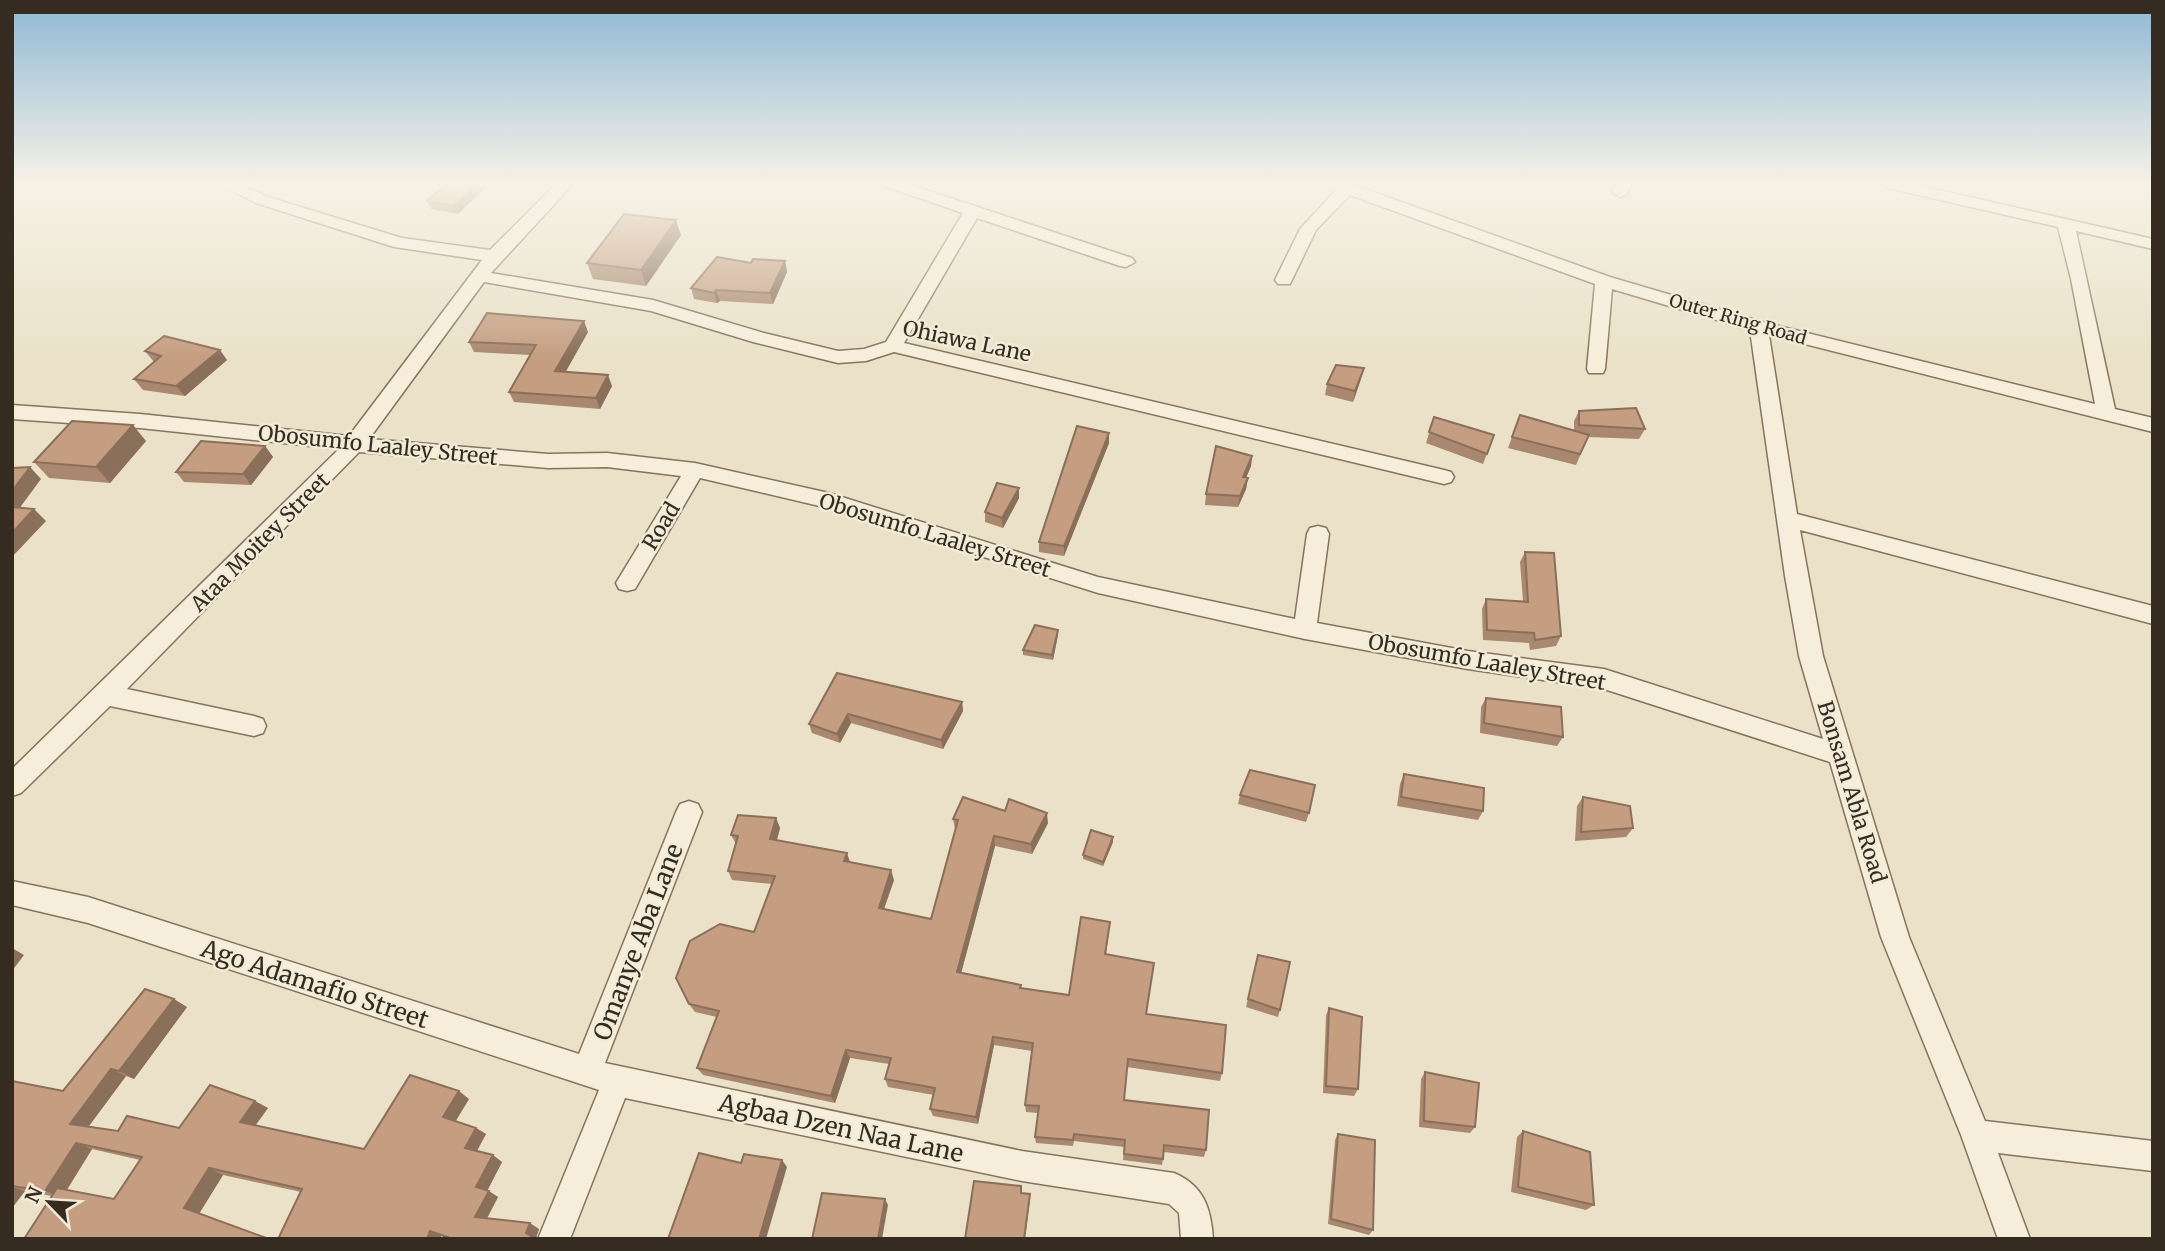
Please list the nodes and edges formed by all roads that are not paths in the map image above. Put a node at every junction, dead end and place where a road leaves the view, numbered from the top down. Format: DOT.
graph roads {
  1 [pos="395,241"];
  2 [pos="508,241"];
  3 [pos="955,241"];
  4 [pos="1067,241"];
  5 [pos="1302,241"];
  6 [pos="1495,241"];
  7 [pos="2070,241"];
  8 [pos="494,256"];
  9 [pos="1126,262"];
  10 [pos="479,276"];
  11 [pos="1284,280"];
  12 [pos="1604,281"];
  13 [pos="1759,327"];
  14 [pos="893,346"];
  15 [pos="1596,369"];
  16 [pos="12,412"];
  17 [pos="2106,413"];
  18 [pos="2153,425"];
  19 [pos="356,443"];
  20 [pos="695,470"];
  21 [pos="1444,477"];
  22 [pos="1788,519"];
  23 [pos="1318,534"];
  24 [pos="627,583"];
  25 [pos="2153,615"];
  26 [pos="1305,630"];
  27 [pos="106,695"];
  28 [pos="254,726"];
  29 [pos="1842,755"];
  30 [pos="12,785"];
  31 [pos="689,812"];
  32 [pos="12,893"];
  33 [pos="587,1072"];
  34 [pos="617,1082"];
  35 [pos="1976,1135"];
  36 [pos="2153,1156"];
  37 [pos="554,1239"];
  38 [pos="1197,1239"];
  39 [pos="2014,1239"];
  1 -- 8 [label="street"];
  2 -- 8 [label="street, Ataa Moitey Street"];
  3 -- 14 [label="street"];
  4 -- 9 [label="street"];
  5 -- 11 [label="street"];
  6 -- 12 [label="street, Outer Ring Road"];
  7 -- 17 [label="street"];
  8 -- 10 [label="street, Ataa Moitey Street"];
  10 -- 14 [label="street, Ohiawa Lane"];
  10 -- 19 [label="street, Ataa Moitey Street"];
  12 -- 13 [label="street, Outer Ring Road"];
  12 -- 15 [label="street"];
  13 -- 17 [label="street, Outer Ring Road"];
  13 -- 22 [label="street, Bonsam Abla Road"];
  14 -- 21 [label="street, Ohiawa Lane"];
  16 -- 19 [label="street, Obosumfo Laaley Street"];
  17 -- 18 [label="street, Outer Ring Road"];
  19 -- 20 [label="street, Obosumfo Laaley Street"];
  19 -- 27 [label="street, Ataa Moitey Street"];
  20 -- 24 [label="street, Road"];
  20 -- 26 [label="street, Obosumfo Laaley Street"];
  22 -- 25 [label="street"];
  22 -- 29 [label="street, Bonsam Abla Road"];
  23 -- 26 [label="street"];
  26 -- 29 [label="street, Obosumfo Laaley Street"];
  27 -- 28 [label="street"];
  27 -- 30 [label="street, Ataa Moitey Street"];
  29 -- 35 [label="street, Bonsam Abla Road"];
  31 -- 33 [label="street, Omanye Aba Lane"];
  32 -- 33 [label="street, Ago Adamafio Street"];
  33 -- 34 [label="street, Ago Adamafio Street"];
  34 -- 37 [label="street"];
  34 -- 38 [label="street, Agbaa Dzen Naa Lane"];
  35 -- 36 [label="street"];
  35 -- 39 [label="street, Bonsam Abla Road"];
}
